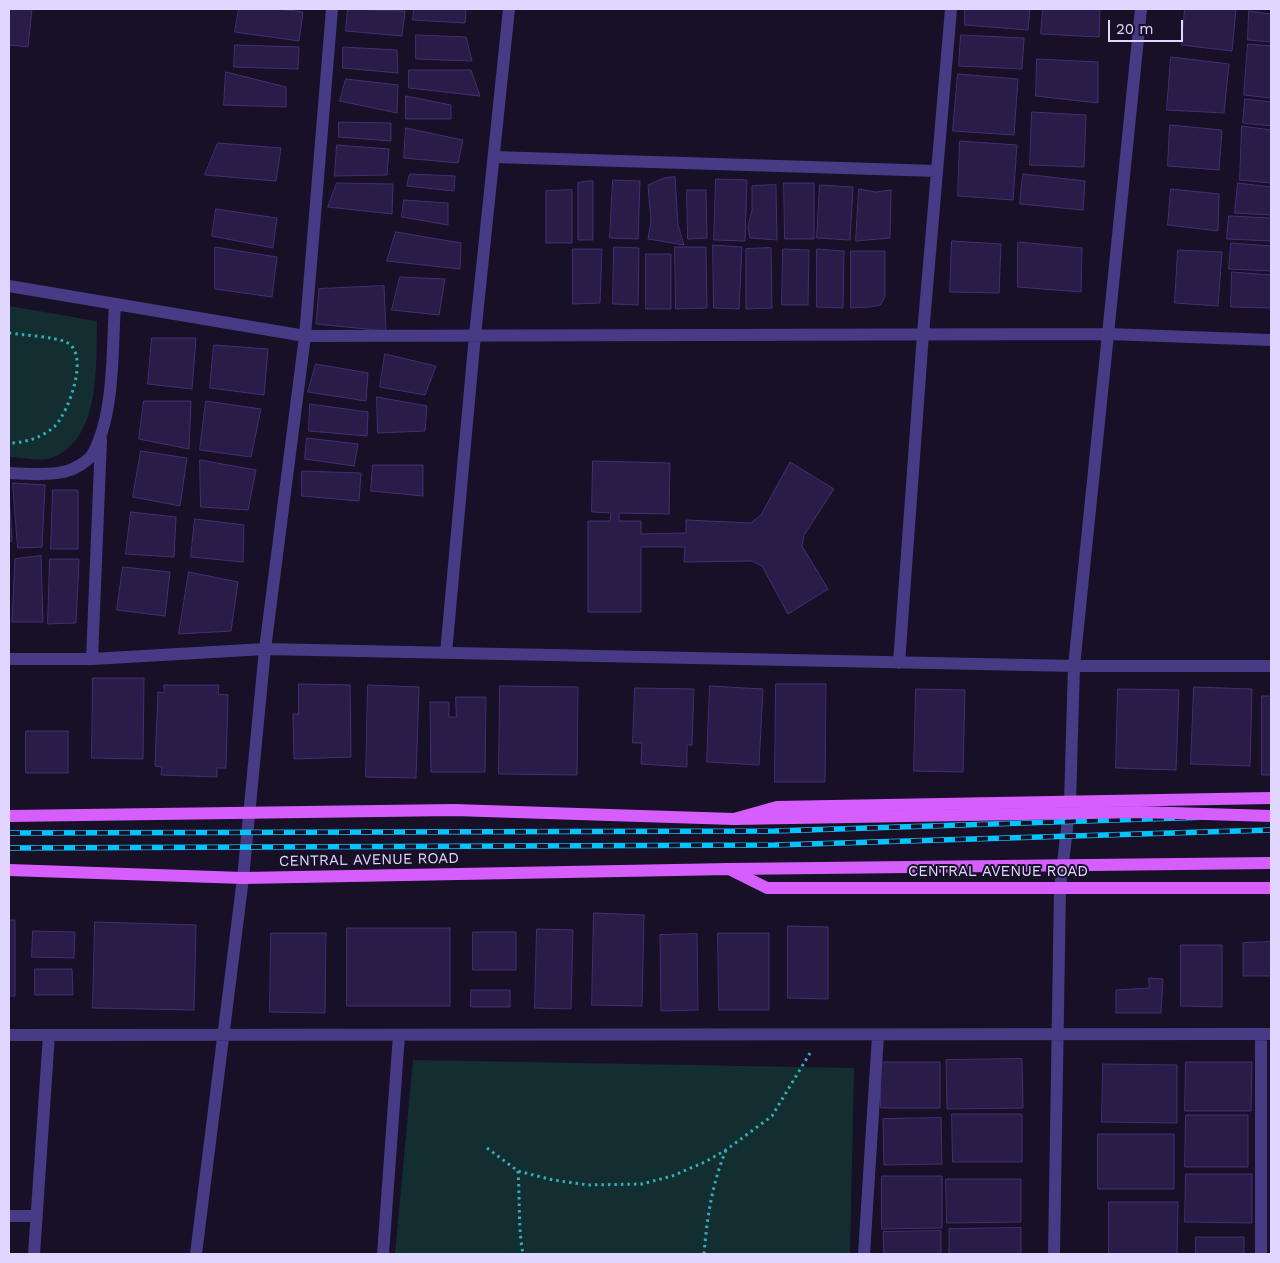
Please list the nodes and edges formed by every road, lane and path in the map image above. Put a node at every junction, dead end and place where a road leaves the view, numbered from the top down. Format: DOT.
graph roads {
  1 [pos="332,9"];
  2 [pos="509,9"];
  3 [pos="952,9"];
  4 [pos="1141,9"];
  5 [pos="494,157"];
  6 [pos="937,171"];
  7 [pos="9,286"];
  8 [pos="115,304"];
  9 [pos="9,333"];
  10 [pos="922,334"];
  11 [pos="1108,334"];
  12 [pos="475,335"];
  13 [pos="305,336"];
  14 [pos="1271,340"];
  15 [pos="102,430"];
  16 [pos="9,442"];
  17 [pos="9,473"];
  18 [pos="264,649"];
  19 [pos="446,653"];
  20 [pos="9,659"];
  21 [pos="92,659"];
  22 [pos="899,663"];
  23 [pos="1074,666"];
  24 [pos="1271,666"];
  25 [pos="1271,798"];
  26 [pos="1070,803"];
  27 [pos="248,812"];
  28 [pos="9,816"];
  29 [pos="1271,816"];
  30 [pos="734,819"];
  31 [pos="1271,863"];
  32 [pos="9,870"];
  33 [pos="729,870"];
  34 [pos="244,878"];
  35 [pos="1060,888"];
  36 [pos="1271,888"];
  37 [pos="822,1034"];
  38 [pos="1057,1034"];
  39 [pos="1266,1034"];
  40 [pos="9,1035"];
  41 [pos="49,1035"];
  42 [pos="222,1035"];
  43 [pos="399,1035"];
  44 [pos="878,1035"];
  45 [pos="487,1148"];
  46 [pos="726,1150"];
  47 [pos="518,1171"];
  48 [pos="9,1216"];
  49 [pos="37,1216"];
  50 [pos="34,1254"];
  51 [pos="196,1254"];
  52 [pos="383,1254"];
  53 [pos="523,1254"];
  54 [pos="704,1254"];
  55 [pos="864,1254"];
  56 [pos="1054,1254"];
  57 [pos="1261,1254"];
  1 -- 13 [label="street"];
  2 -- 5 [label="street"];
  3 -- 6 [label="street"];
  4 -- 11 [label="street"];
  5 -- 6 [label="street"];
  5 -- 12 [label="street"];
  6 -- 10 [label="street"];
  7 -- 8 [label="street"];
  8 -- 13 [label="street"];
  8 -- 15 [label="street"];
  9 -- 16 [label="path"];
  10 -- 11 [label="street"];
  10 -- 12 [label="street"];
  10 -- 22 [label="street"];
  11 -- 14 [label="street"];
  11 -- 23 [label="street"];
  12 -- 13 [label="street"];
  12 -- 19 [label="street"];
  13 -- 18 [label="street"];
  15 -- 17 [label="street"];
  15 -- 21 [label="street"];
  18 -- 19 [label="street"];
  18 -- 21 [label="street"];
  18 -- 27 [label="street"];
  19 -- 22 [label="street"];
  20 -- 21 [label="street"];
  22 -- 23 [label="street"];
  23 -- 24 [label="street"];
  23 -- 26 [label="street"];
  25 -- 26 [label="main road"];
  26 -- 30 [label="main road"];
  26 -- 35 [label="street"];
  27 -- 28 [label="main road"];
  27 -- 30 [label="main road"];
  27 -- 34 [label="street"];
  29 -- 30 [label="main road, bridge"];
  31 -- 33 [label="main road, CENTRAL AVENUE ROAD, bridge"];
  32 -- 34 [label="main road, CENTRAL AVENUE ROAD"];
  33 -- 34 [label="main road, CENTRAL AVENUE ROAD"];
  33 -- 35 [label="main road, CENTRAL AVENUE ROAD"];
  34 -- 42 [label="street"];
  35 -- 36 [label="main road, CENTRAL AVENUE ROAD"];
  35 -- 38 [label="street"];
  37 -- 43 [label="street"];
  37 -- 44 [label="street"];
  37 -- 46 [label="path"];
  38 -- 39 [label="street"];
  38 -- 44 [label="street"];
  38 -- 56 [label="street"];
  39 -- 57 [label="street"];
  40 -- 41 [label="street"];
  41 -- 42 [label="street"];
  41 -- 49 [label="street"];
  42 -- 43 [label="street"];
  42 -- 51 [label="street"];
  43 -- 52 [label="street"];
  44 -- 55 [label="street"];
  45 -- 47 [label="path"];
  46 -- 47 [label="path"];
  46 -- 54 [label="path"];
  47 -- 53 [label="path"];
  48 -- 49 [label="street"];
  49 -- 50 [label="street"];
}
